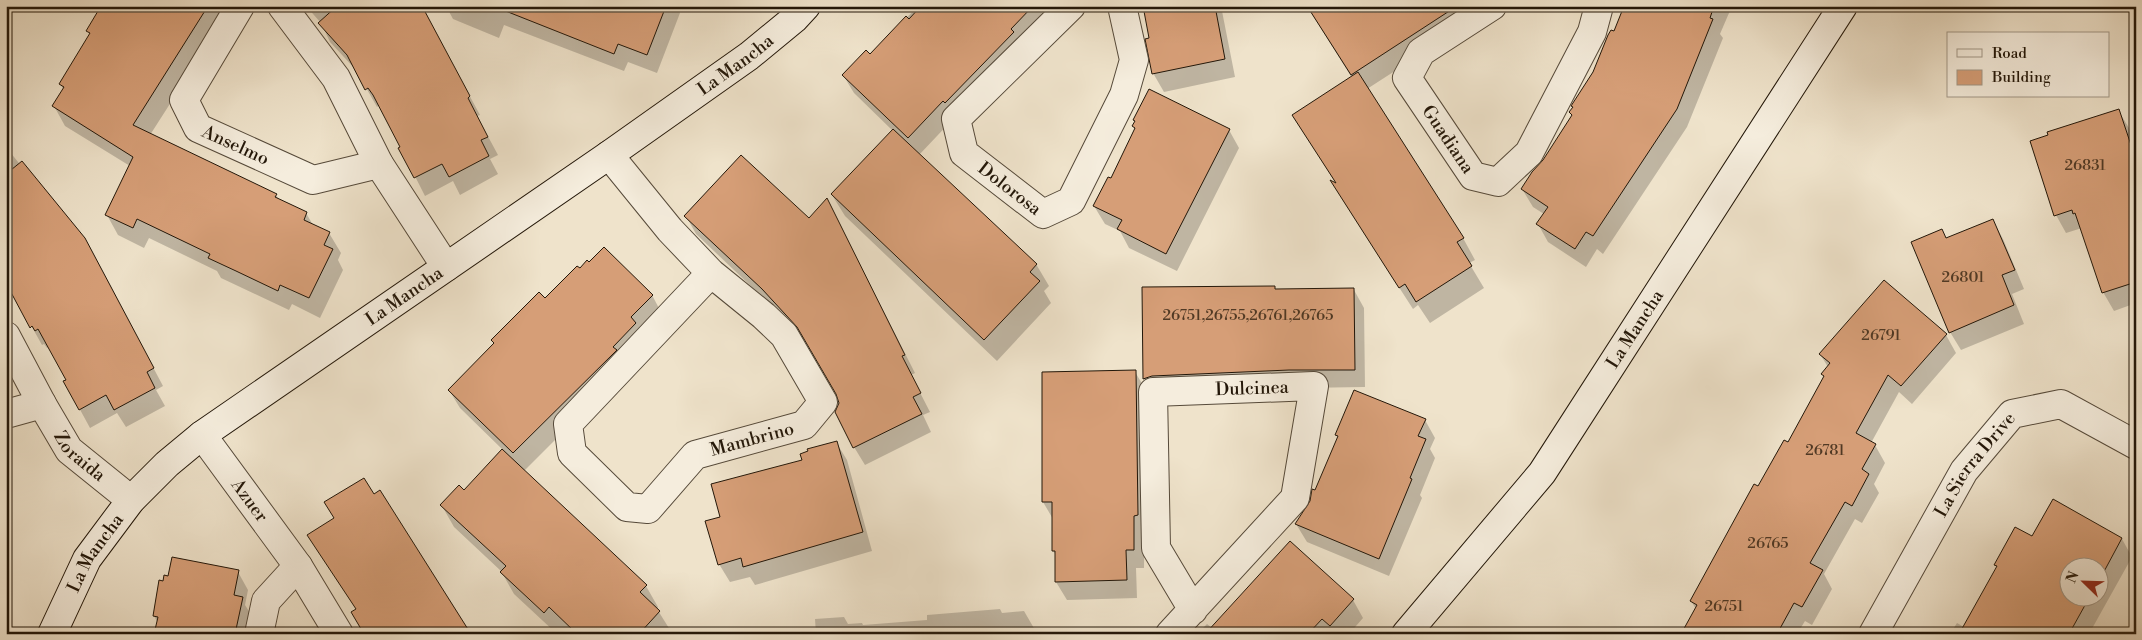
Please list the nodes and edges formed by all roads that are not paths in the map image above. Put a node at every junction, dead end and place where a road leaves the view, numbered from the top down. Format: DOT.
graph roads {
  1 [pos="240,6"];
  2 [pos="282,6"];
  3 [pos="1071,6"];
  4 [pos="1122,6"];
  5 [pos="1492,6"];
  6 [pos="1599,6"];
  7 [pos="1843,6"];
  8 [pos="795,10"];
  9 [pos="609,156"];
  10 [pos="378,164"];
  11 [pos="446,267"];
  12 [pos="711,273"];
  13 [pos="6,336"];
  14 [pos="42,404"];
  15 [pos="6,414"];
  16 [pos="202,435"];
  17 [pos="2136,445"];
  18 [pos="131,500"];
  19 [pos="298,566"];
  20 [pos="1193,610"];
  21 [pos="52,634"];
  22 [pos="259,634"];
  23 [pos="339,634"];
  24 [pos="1170,634"];
  25 [pos="1406,634"];
  26 [pos="1873,634"];
  1 -- 10 [label="street, Anselmo"];
  2 -- 10 [label="street"];
  3 -- 4 [label="street, Dolorosa"];
  5 -- 6 [label="street, Guadiana"];
  7 -- 25 [label="street, La Mancha"];
  8 -- 9 [label="street, La Mancha"];
  9 -- 11 [label="street, La Mancha"];
  9 -- 12 [label="street, Mambrino"];
  10 -- 11 [label="street"];
  11 -- 16 [label="street, La Mancha"];
  12 -- 12 [label="street, Mambrino"];
  13 -- 14 [label="street, Zoraida"];
  14 -- 15 [label="street"];
  14 -- 18 [label="street, Zoraida"];
  16 -- 18 [label="street, La Mancha"];
  16 -- 19 [label="street, Azuer"];
  17 -- 26 [label="street, La Sierra Drive"];
  18 -- 21 [label="street, La Mancha"];
  19 -- 22 [label="street"];
  19 -- 23 [label="street, Azuer"];
  20 -- 20 [label="street, Dulcinea"];
  20 -- 24 [label="street, Dulcinea"];
}
